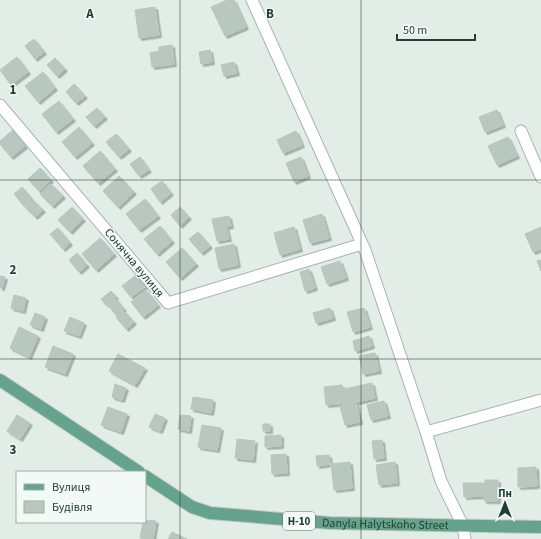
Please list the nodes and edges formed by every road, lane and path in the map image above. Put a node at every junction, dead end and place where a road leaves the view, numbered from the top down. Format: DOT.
graph roads {
  1 [pos="252,0"];
  2 [pos="0,105"];
  3 [pos="521,131"];
  4 [pos="541,177"];
  5 [pos="362,244"];
  6 [pos="0,380"];
  7 [pos="541,400"];
  8 [pos="426,432"];
  9 [pos="137,471"];
  10 [pos="146,477"];
  11 [pos="462,526"];
  12 [pos="541,527"];
  13 [pos="466,539"];
  1 -- 5 [label="street"];
  2 -- 5 [label="street, Сонячна вулиця"];
  3 -- 4 [label="street"];
  5 -- 8 [label="street"];
  6 -- 9 [label="main road"];
  7 -- 8 [label="street"];
  8 -- 11 [label="street"];
  10 -- 11 [label="main road, Danyla Halytskoho Street / Н-10"];
  11 -- 12 [label="main road, Danyla Halytskoho Street / Н-10"];
  11 -- 13 [label="street"];
}
